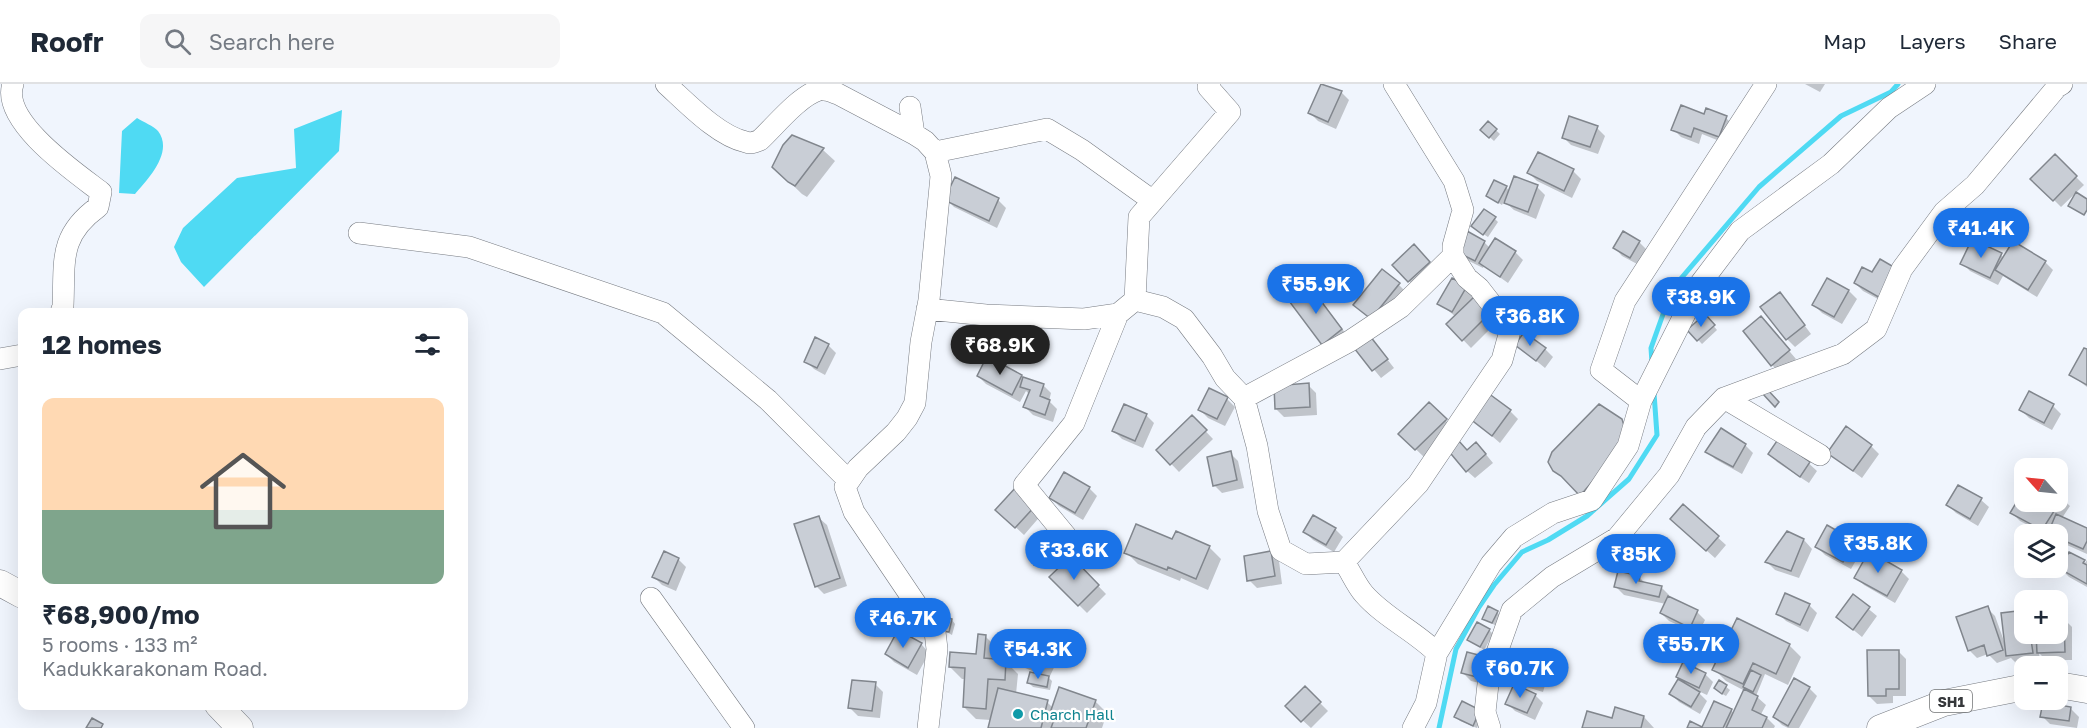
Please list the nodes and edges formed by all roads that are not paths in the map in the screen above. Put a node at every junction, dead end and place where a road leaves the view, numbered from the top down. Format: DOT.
graph roads {
  1 [pos="13,84"];
  2 [pos="666,84"];
  3 [pos="1210,84"];
  4 [pos="1394,84"];
  5 [pos="1766,84"];
  6 [pos="1924,84"];
  7 [pos="2062,84"];
  8 [pos="910,107"];
  9 [pos="914,134"];
  10 [pos="935,152"];
  11 [pos="1153,201"];
  12 [pos="359,233"];
  13 [pos="1453,256"];
  14 [pos="1135,300"];
  15 [pos="62,308"];
  16 [pos="927,309"];
  17 [pos="1118,314"];
  18 [pos="18,356"];
  19 [pos="0,359"];
  20 [pos="1244,398"];
  21 [pos="1724,398"];
  22 [pos="1641,401"];
  23 [pos="1820,455"];
  24 [pos="848,480"];
  25 [pos="1066,536"];
  26 [pos="1344,562"];
  27 [pos="0,584"];
  28 [pos="18,593"];
  29 [pos="651,598"];
  30 [pos="1437,653"];
  31 [pos="2068,686"];
  32 [pos="2014,689"];
  33 [pos="2087,690"];
  34 [pos="223,710"];
  35 [pos="1907,723"];
  36 [pos="240,728"];
  37 [pos="744,728"];
  38 [pos="928,728"];
  39 [pos="1413,728"];
  40 [pos="1490,728"];
  41 [pos="1880,728"];
  1 -- 15 [label="street"];
  2 -- 9 [label="street"];
  3 -- 11 [label="street"];
  4 -- 13 [label="street"];
  5 -- 22 [label="street"];
  6 -- 22 [label="street"];
  7 -- 21 [label="street"];
  8 -- 9 [label="street"];
  9 -- 10 [label="street"];
  10 -- 11 [label="street"];
  10 -- 16 [label="street"];
  11 -- 14 [label="street"];
  12 -- 24 [label="street"];
  13 -- 20 [label="street"];
  13 -- 26 [label="street"];
  14 -- 17 [label="street"];
  14 -- 20 [label="street"];
  16 -- 17 [label="street"];
  16 -- 24 [label="street"];
  17 -- 25 [label="street"];
  18 -- 19 [label="street"];
  20 -- 26 [label="street"];
  21 -- 23 [label="street"];
  21 -- 40 [label="street"];
  22 -- 30 [label="street"];
  24 -- 38 [label="street"];
  26 -- 30 [label="street"];
  27 -- 28 [label="main road"];
  29 -- 37 [label="street"];
  30 -- 39 [label="street"];
  31 -- 33 [label="main road"];
  32 -- 35 [label="main road, SH1"];
  34 -- 36 [label="main road"];
  35 -- 41 [label="main road, SH1"];
}
